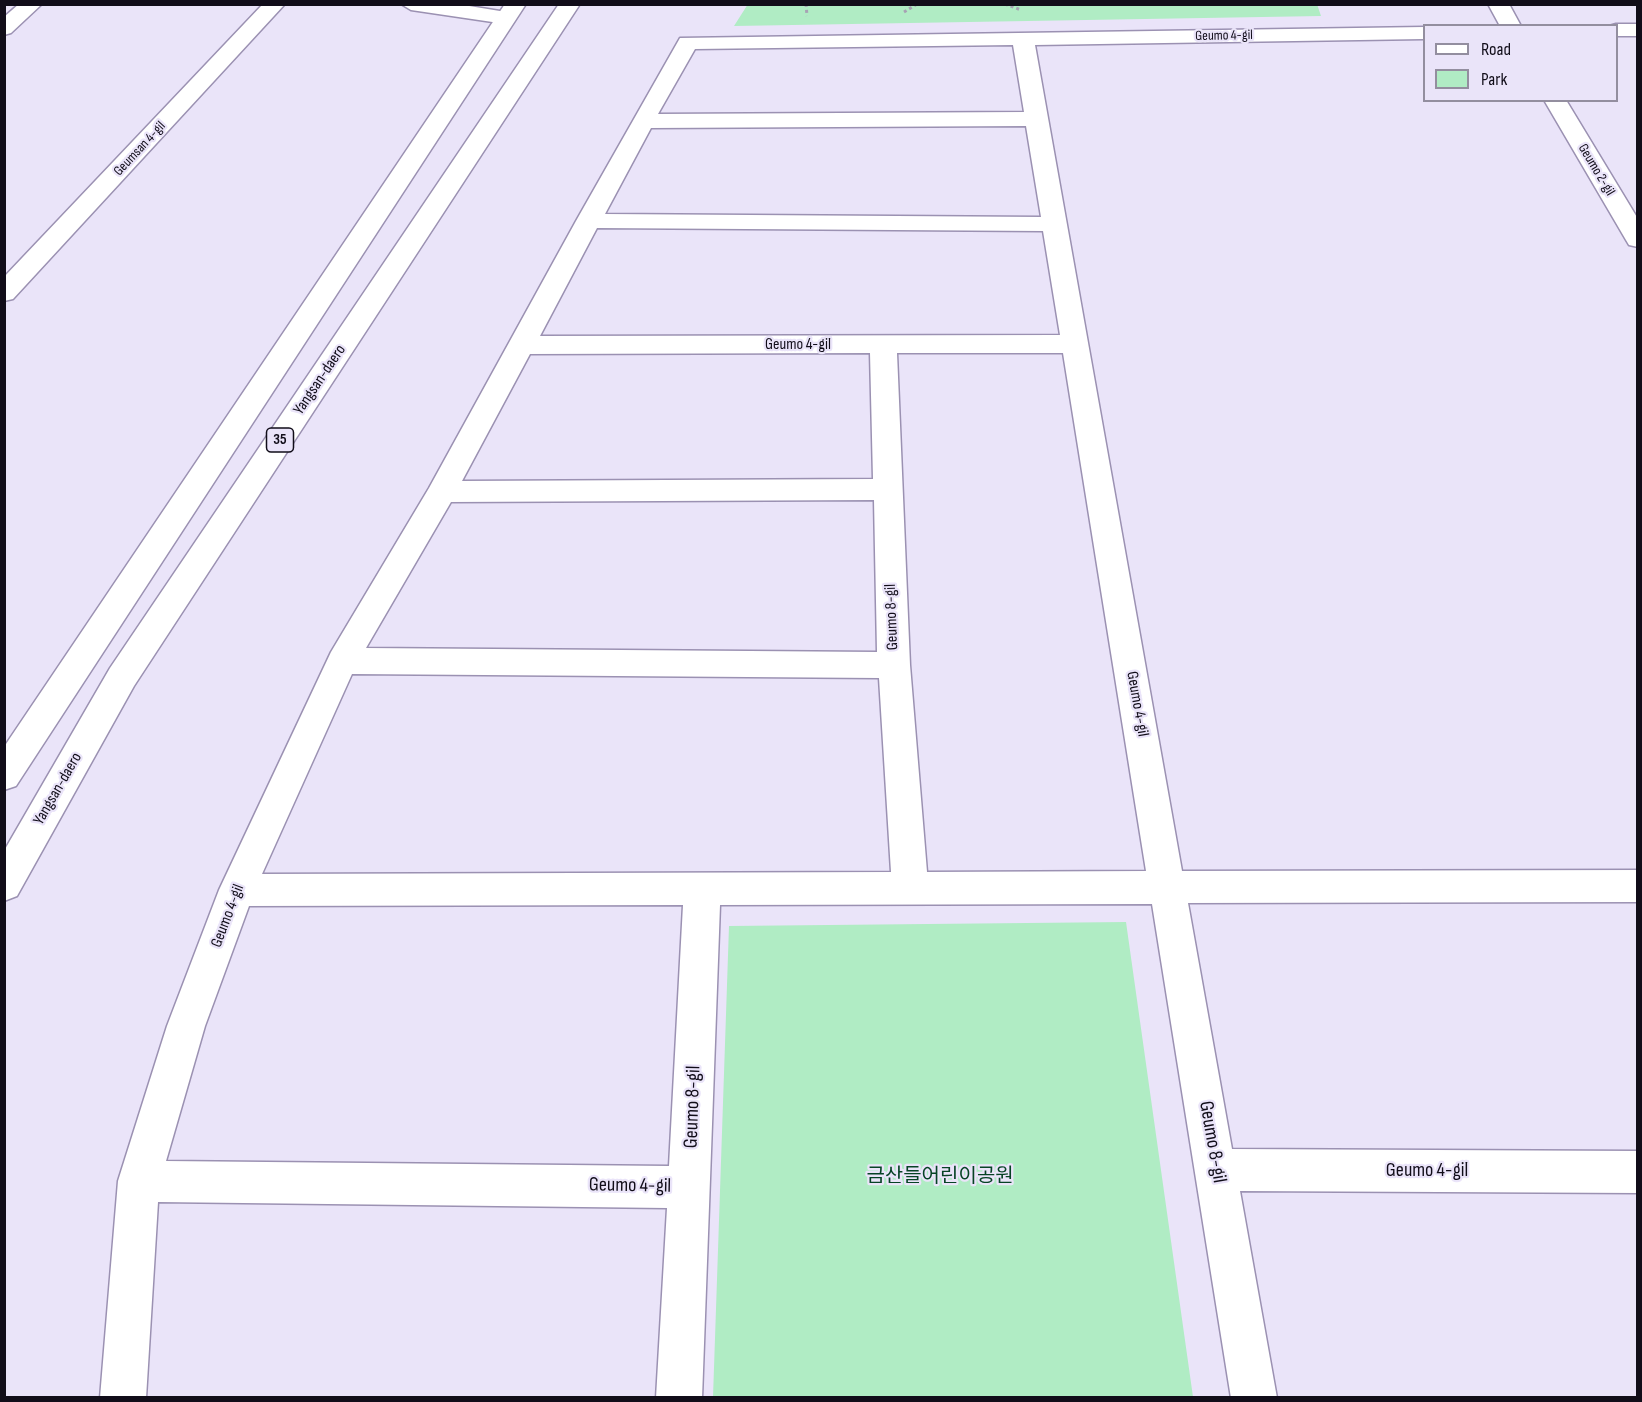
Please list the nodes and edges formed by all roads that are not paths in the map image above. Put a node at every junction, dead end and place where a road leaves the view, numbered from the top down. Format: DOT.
graph roads {
  1 [pos="32,4"];
  2 [pos="275,4"];
  3 [pos="411,4"];
  4 [pos="570,4"];
  5 [pos="1498,4"];
  6 [pos="511,11"];
  7 [pos="1510,24"];
  8 [pos="4,29"];
  9 [pos="1618,30"];
  10 [pos="1638,30"];
  11 [pos="1423,33"];
  12 [pos="1023,39"];
  13 [pos="1556,102"];
  14 [pos="1036,119"];
  15 [pos="643,121"];
  16 [pos="588,221"];
  17 [pos="1054,224"];
  18 [pos="1638,240"];
  19 [pos="10,281"];
  20 [pos="883,344"];
  21 [pos="1075,344"];
  22 [pos="521,345"];
  23 [pos="889,489"];
  24 [pos="442,492"];
  25 [pos="342,661"];
  26 [pos="894,665"];
  27 [pos="4,776"];
  28 [pos="14,850"];
  29 [pos="4,885"];
  30 [pos="1638,886"];
  31 [pos="1168,888"];
  32 [pos="702,889"];
  33 [pos="910,889"];
  34 [pos="237,890"];
  35 [pos="1216,1170"];
  36 [pos="1638,1172"];
  37 [pos="140,1181"];
  38 [pos="689,1187"];
  39 [pos="123,1398"];
  40 [pos="679,1398"];
  41 [pos="1254,1398"];
  1 -- 8 [label="street"];
  2 -- 19 [label="street, Geumsan 4-gil"];
  3 -- 6 [label="street"];
  4 -- 28 [label="street, Yangsan-daero / 35"];
  5 -- 7 [label="street"];
  6 -- 27 [label="street"];
  9 -- 10 [label="street"];
  11 -- 12 [label="street, Geumo 4-gil"];
  12 -- 14 [label="street, Geumo 4-gil"];
  12 -- 15 [label="street, Geumo 4-gil"];
  13 -- 18 [label="street, Geumo 2-gil"];
  14 -- 15 [label="street"];
  14 -- 17 [label="street, Geumo 4-gil"];
  15 -- 16 [label="street, Geumo 4-gil"];
  16 -- 17 [label="street"];
  16 -- 22 [label="street, Geumo 4-gil"];
  17 -- 21 [label="street, Geumo 4-gil"];
  20 -- 21 [label="street, Geumo 4-gil"];
  20 -- 22 [label="street, Geumo 4-gil"];
  20 -- 23 [label="street, Geumo 8-gil"];
  21 -- 31 [label="street, Geumo 4-gil"];
  22 -- 24 [label="street, Geumo 4-gil"];
  23 -- 24 [label="street"];
  23 -- 26 [label="street, Geumo 8-gil"];
  24 -- 25 [label="street, Geumo 4-gil"];
  25 -- 26 [label="street"];
  25 -- 34 [label="street, Geumo 4-gil"];
  26 -- 33 [label="street, Geumo 8-gil"];
  28 -- 29 [label="street, Yangsan-daero / 35"];
  30 -- 31 [label="street"];
  31 -- 33 [label="street"];
  31 -- 35 [label="street, Geumo 8-gil"];
  32 -- 33 [label="street"];
  32 -- 34 [label="street"];
  32 -- 38 [label="street, Geumo 8-gil"];
  34 -- 37 [label="street, Geumo 4-gil"];
  35 -- 36 [label="street, Geumo 4-gil"];
  35 -- 41 [label="street, Geumo 8-gil"];
  37 -- 38 [label="street, Geumo 4-gil"];
  37 -- 39 [label="street, Geumo 4-gil"];
  38 -- 40 [label="street, Geumo 8-gil"];
}
